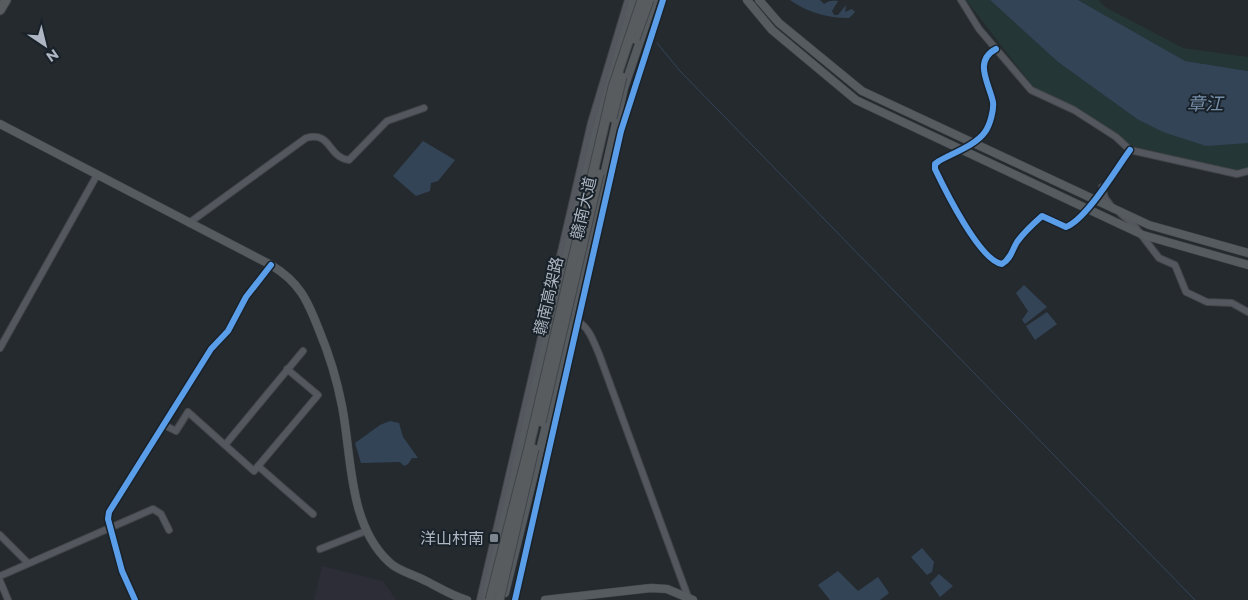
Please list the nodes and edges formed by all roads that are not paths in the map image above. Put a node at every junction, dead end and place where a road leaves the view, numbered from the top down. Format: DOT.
graph roads {
  1 [pos="6,0"];
  2 [pos="628,0"];
  3 [pos="634,0"];
  4 [pos="642,0"];
  5 [pos="649,0"];
  6 [pos="654,0"];
  7 [pos="663,0"];
  8 [pos="747,0"];
  9 [pos="759,0"];
  10 [pos="961,0"];
  11 [pos="0,10"];
  12 [pos="996,50"];
  13 [pos="424,108"];
  14 [pos="0,124"];
  15 [pos="972,142"];
  16 [pos="960,149"];
  17 [pos="1130,150"];
  18 [pos="1248,171"];
  19 [pos="98,176"];
  20 [pos="1102,188"];
  21 [pos="1094,199"];
  22 [pos="1114,208"];
  23 [pos="1088,209"];
  24 [pos="189,223"];
  25 [pos="1142,234"];
  26 [pos="1248,253"];
  27 [pos="270,265"];
  28 [pos="1248,265"];
  29 [pos="1248,312"];
  30 [pos="579,322"];
  31 [pos="0,348"];
  32 [pos="303,351"];
  33 [pos="544,352"];
  34 [pos="563,356"];
  35 [pos="287,369"];
  36 [pos="532,405"];
  37 [pos="550,409"];
  38 [pos="164,425"];
  39 [pos="225,445"];
  40 [pos="258,466"];
  41 [pos="313,514"];
  42 [pos="111,526"];
  43 [pos="169,530"];
  44 [pos="366,531"];
  45 [pos="0,535"];
  46 [pos="320,549"];
  47 [pos="28,563"];
  48 [pos="0,576"];
  49 [pos="0,581"];
  50 [pos="690,598"];
  51 [pos="8,600"];
  52 [pos="135,600"];
  53 [pos="467,600"];
  54 [pos="480,600"];
  55 [pos="486,600"];
  56 [pos="490,600"];
  57 [pos="499,600"];
  58 [pos="503,600"];
  59 [pos="515,600"];
  60 [pos="545,600"];
  1 -- 11 [label="highway"];
  2 -- 54 [label="street"];
  3 -- 33 [label="main road, 赣南大道"];
  4 -- 56 [label="highway, 赣南高架路, bridge"];
  5 -- 57 [label="highway, 赣南高架路, bridge"];
  6 -- 34 [label="main road, 赣南大道"];
  7 -- 30 [label="street"];
  8 -- 16 [label="main road"];
  9 -- 15 [label="main road"];
  10 -- 12 [label="street"];
  12 -- 15 [label="street"];
  12 -- 17 [label="street"];
  13 -- 24 [label="street"];
  14 -- 19 [label="main road"];
  15 -- 16 [label="street"];
  15 -- 21 [label="main road"];
  16 -- 23 [label="main road"];
  16 -- 23 [label="street"];
  17 -- 18 [label="street"];
  17 -- 20 [label="street"];
  19 -- 24 [label="main road"];
  19 -- 31 [label="street"];
  20 -- 21 [label="street"];
  20 -- 22 [label="street"];
  21 -- 22 [label="main road"];
  21 -- 23 [label="street"];
  22 -- 25 [label="street"];
  22 -- 26 [label="main road"];
  23 -- 25 [label="main road"];
  24 -- 27 [label="main road"];
  25 -- 28 [label="main road"];
  25 -- 29 [label="street"];
  27 -- 38 [label="street"];
  27 -- 44 [label="main road"];
  30 -- 50 [label="street"];
  30 -- 59 [label="street"];
  32 -- 35 [label="street"];
  33 -- 34 [label="main road"];
  33 -- 36 [label="main road, 赣南大道"];
  34 -- 37 [label="main road, 赣南大道"];
  35 -- 39 [label="street"];
  35 -- 40 [label="street"];
  36 -- 37 [label="main road"];
  36 -- 55 [label="main road, 赣南大道"];
  37 -- 58 [label="main road, 赣南大道"];
  38 -- 39 [label="street"];
  38 -- 42 [label="street"];
  39 -- 40 [label="street"];
  40 -- 41 [label="street"];
  42 -- 43 [label="street"];
  42 -- 47 [label="street"];
  42 -- 52 [label="street"];
  44 -- 46 [label="street"];
  44 -- 53 [label="main road"];
  45 -- 47 [label="street"];
  47 -- 48 [label="street"];
  49 -- 51 [label="street"];
  50 -- 60 [label="main road"];
}
